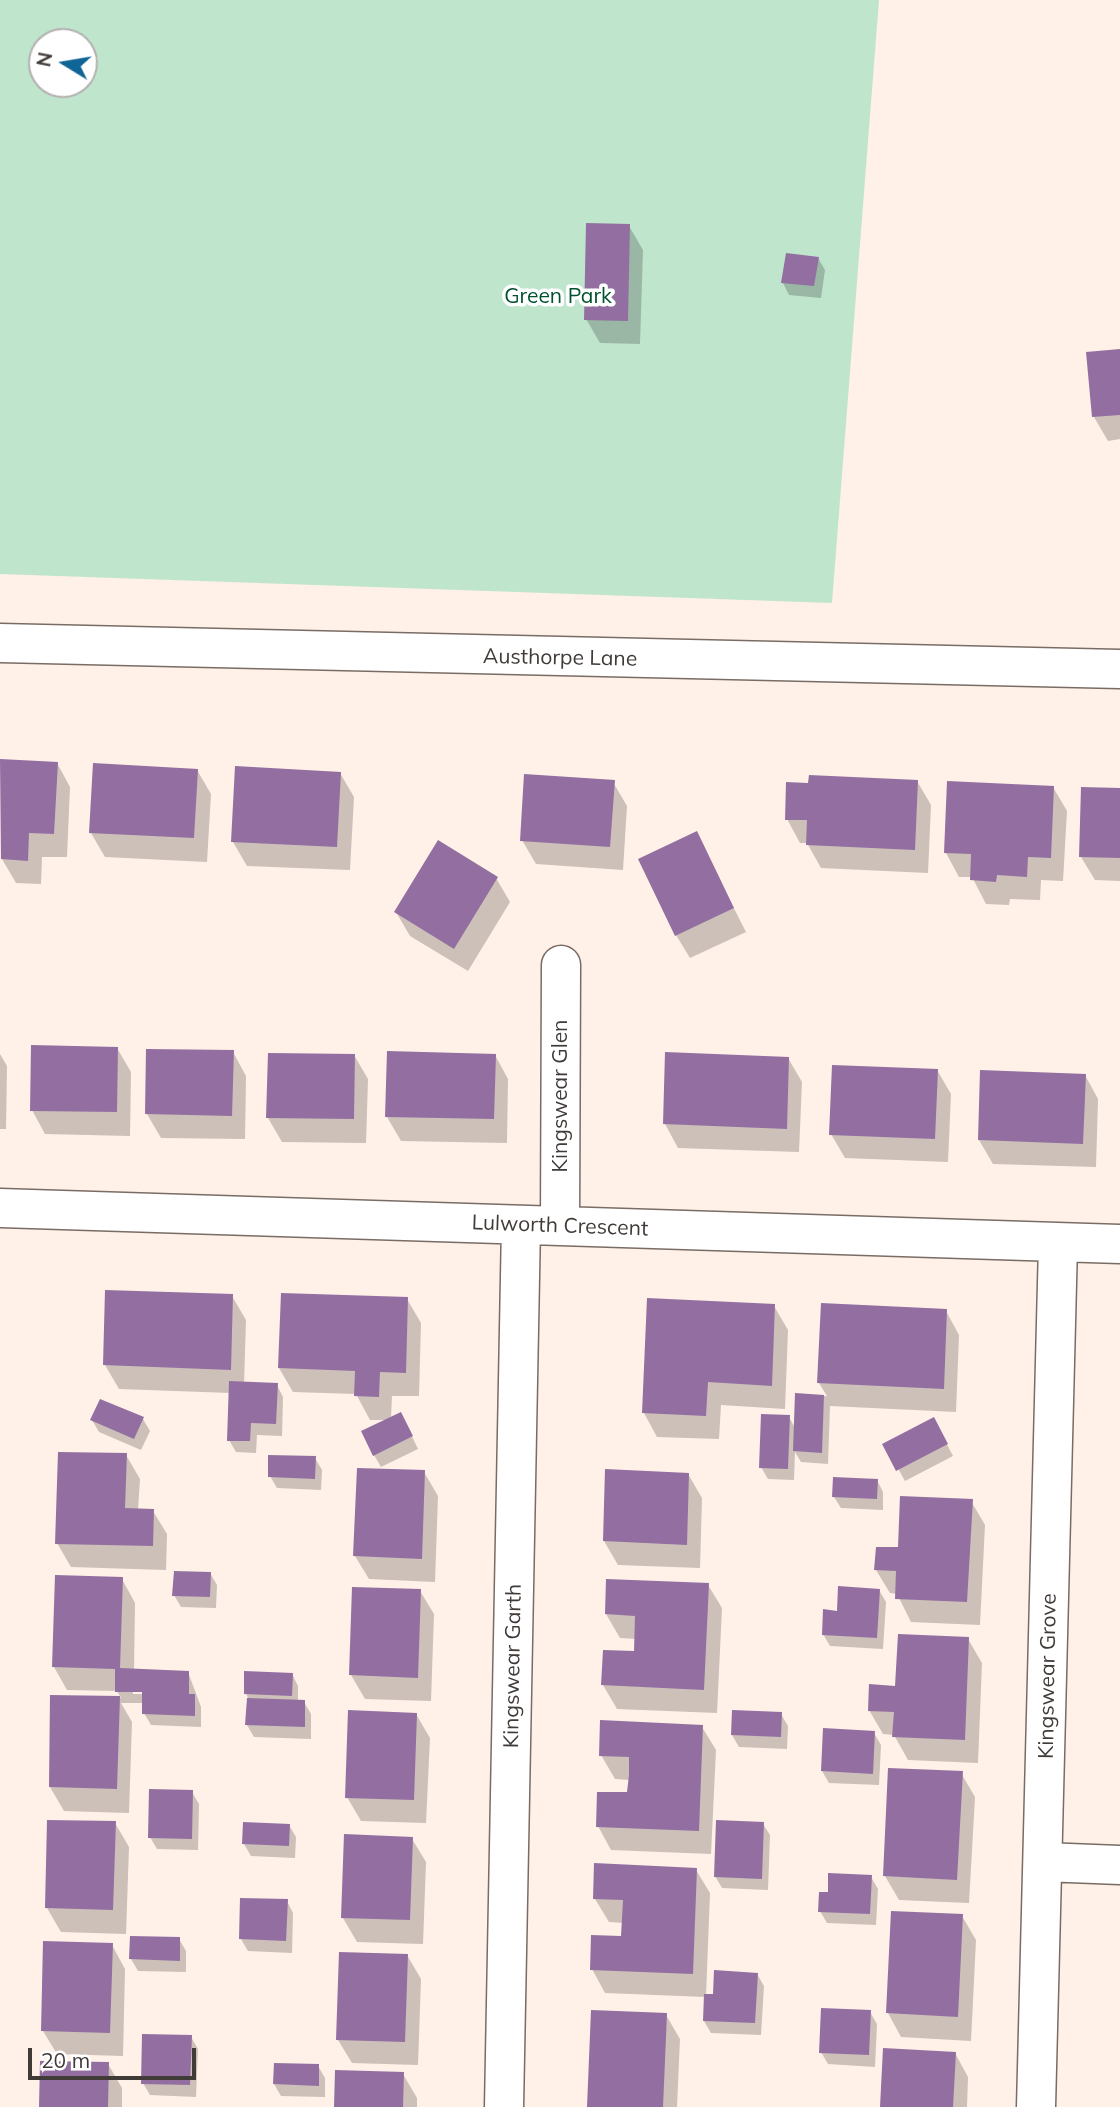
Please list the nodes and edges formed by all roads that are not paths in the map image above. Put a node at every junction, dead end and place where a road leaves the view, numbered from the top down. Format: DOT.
graph roads {
  1 [pos="0,643"];
  2 [pos="1120,669"];
  3 [pos="561,965"];
  4 [pos="0,1208"];
  5 [pos="521,1225"];
  6 [pos="560,1226"];
  7 [pos="1058,1244"];
  8 [pos="1120,1244"];
  9 [pos="1044,1862"];
  10 [pos="1120,1865"];
  11 [pos="504,2107"];
  12 [pos="1036,2107"];
  1 -- 2 [label="street, Austhorpe Lane"];
  3 -- 6 [label="street, Kingswear Glen"];
  4 -- 5 [label="street, Lulworth Crescent"];
  5 -- 6 [label="street, Lulworth Crescent"];
  5 -- 11 [label="street, Kingswear Garth"];
  6 -- 7 [label="street, Lulworth Crescent"];
  7 -- 8 [label="street, Lulworth Crescent"];
  7 -- 9 [label="street, Kingswear Grove"];
  9 -- 10 [label="street"];
  9 -- 12 [label="street, Kingswear Grove"];
}
